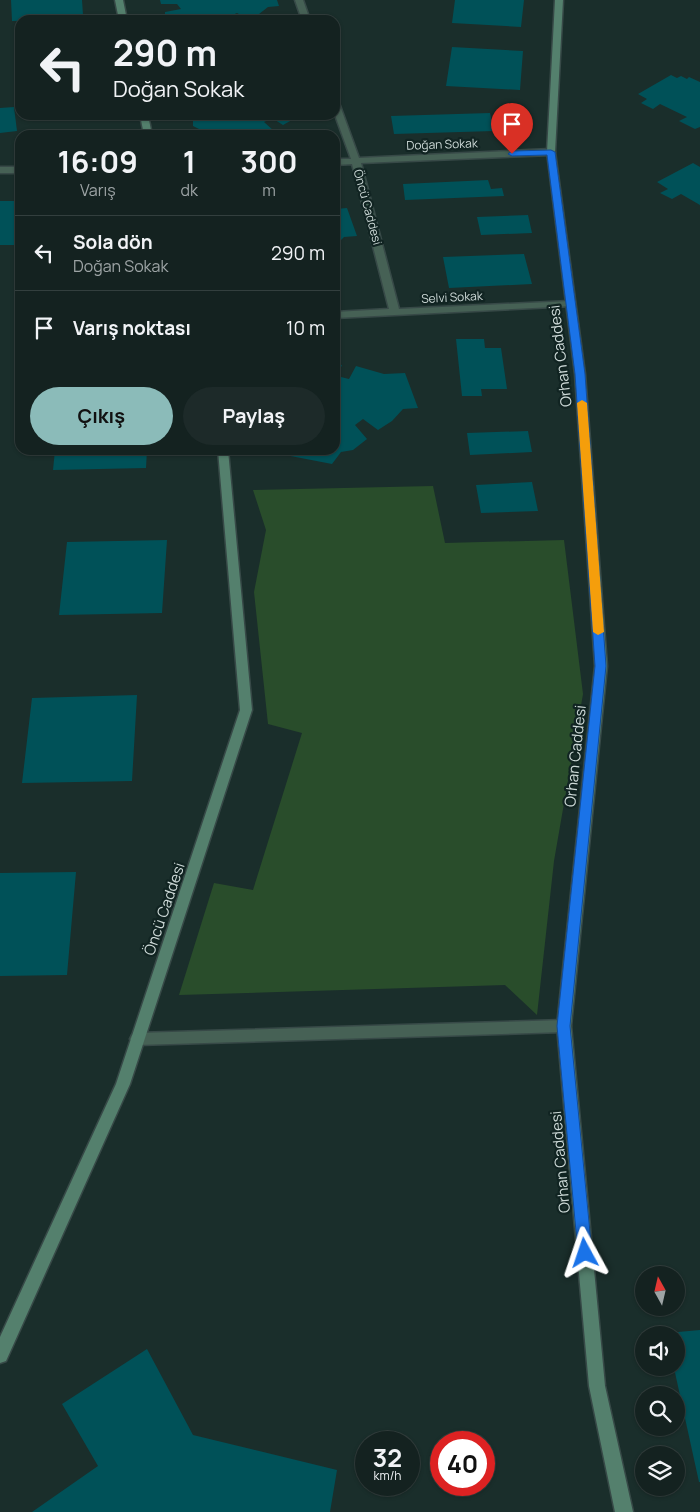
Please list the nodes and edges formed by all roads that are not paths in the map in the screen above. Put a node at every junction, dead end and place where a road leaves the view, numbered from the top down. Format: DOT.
graph roads {
  1 [pos="119,0"];
  2 [pos="298,0"];
  3 [pos="558,0"];
  4 [pos="122,15"];
  5 [pos="304,15"];
  6 [pos="340,117"];
  7 [pos="551,152"];
  8 [pos="356,161"];
  9 [pos="340,162"];
  10 [pos="0,170"];
  11 [pos="15,170"];
  12 [pos="570,304"];
  13 [pos="395,312"];
  14 [pos="340,315"];
  15 [pos="223,455"];
  16 [pos="564,1026"];
  17 [pos="138,1039"];
  18 [pos="0,1355"];
  19 [pos="624,1512"];
  1 -- 4 [label="street"];
  2 -- 5 [label="street"];
  3 -- 7 [label="street, Orhan Caddesi"];
  6 -- 8 [label="street, Öncü Caddesi"];
  7 -- 8 [label="street, Doğan Sokak"];
  7 -- 12 [label="street, Orhan Caddesi"];
  8 -- 9 [label="street, Doğan Sokak"];
  8 -- 13 [label="street, Öncü Caddesi"];
  10 -- 11 [label="street"];
  12 -- 13 [label="street, Selvi Sokak"];
  12 -- 16 [label="street, Orhan Caddesi"];
  13 -- 14 [label="street, Selvi Sokak"];
  15 -- 17 [label="street, Öncü Caddesi"];
  16 -- 17 [label="street"];
  16 -- 19 [label="street, Orhan Caddesi"];
  17 -- 18 [label="street, Öncü Caddesi"];
}
